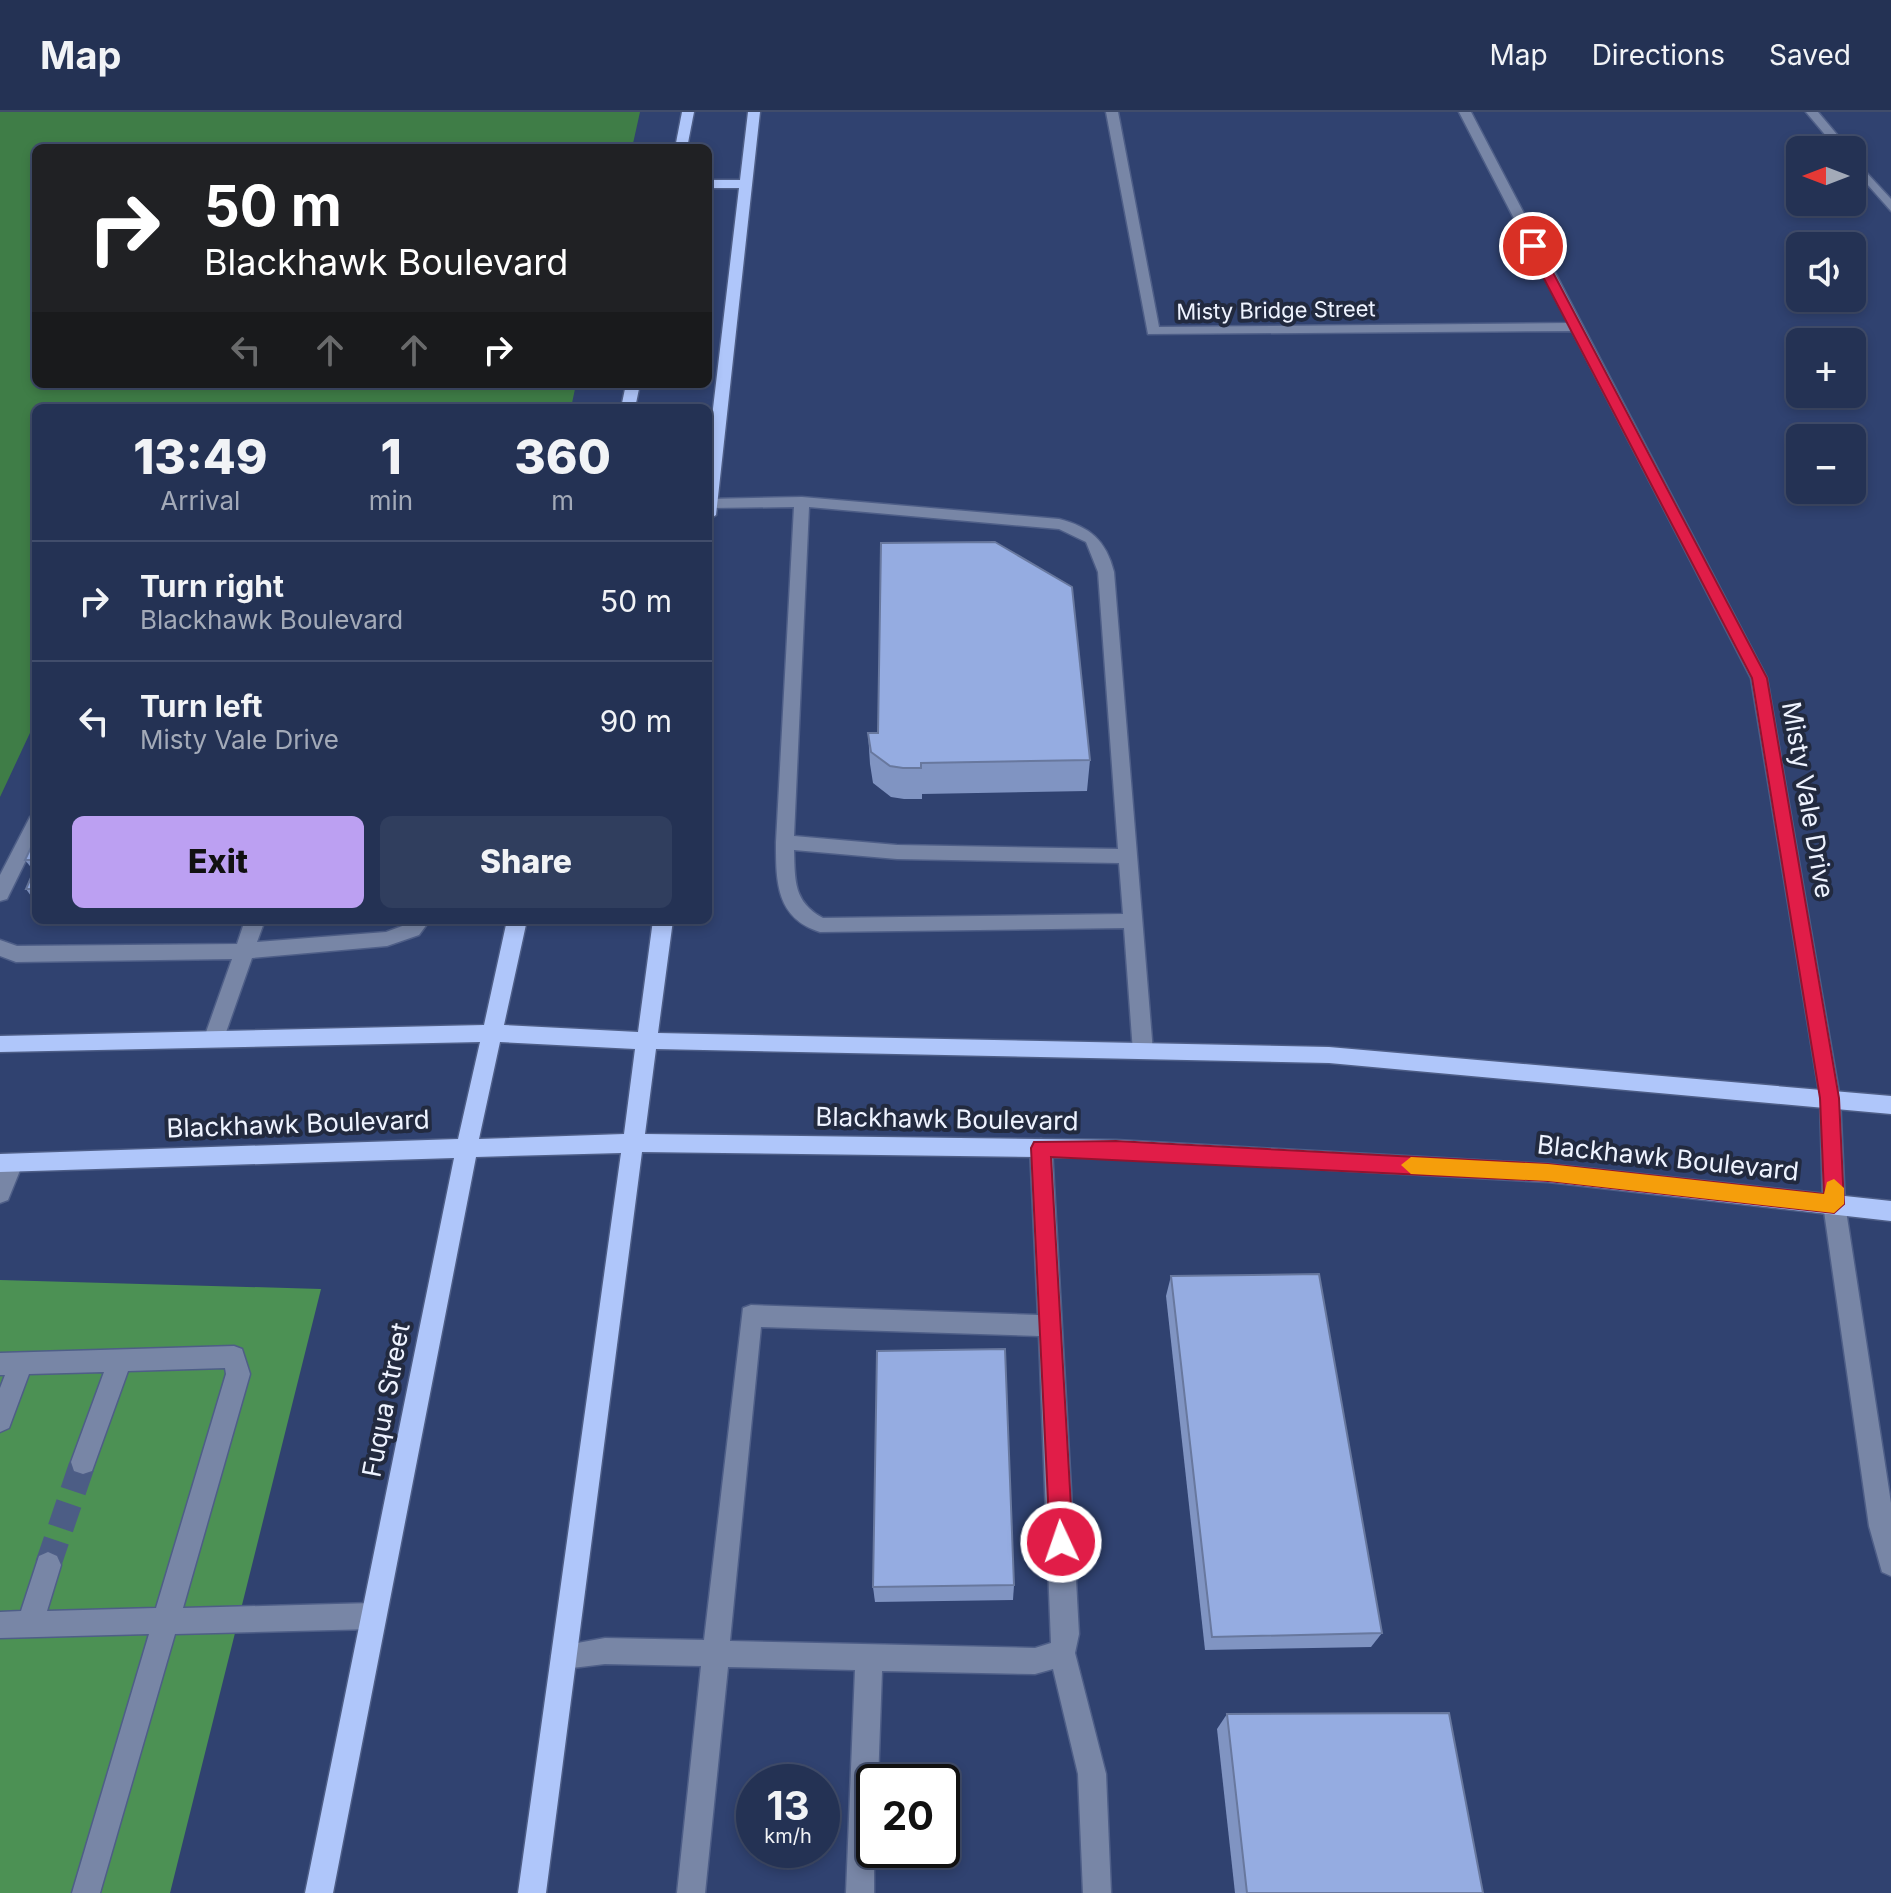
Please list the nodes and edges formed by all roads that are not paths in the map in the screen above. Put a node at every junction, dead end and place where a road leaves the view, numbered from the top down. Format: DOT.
graph roads {
  1 [pos="688,112"];
  2 [pos="754,112"];
  3 [pos="1112,112"];
  4 [pos="1465,112"];
  5 [pos="1812,112"];
  6 [pos="1832,136"];
  7 [pos="682,144"];
  8 [pos="1866,177"];
  9 [pos="712,184"];
  10 [pos="746,184"];
  11 [pos="1891,207"];
  12 [pos="1574,327"];
  13 [pos="712,473"];
  14 [pos="802,502"];
  15 [pos="712,507"];
  16 [pos="32,830"];
  17 [pos="785,842"];
  18 [pos="1128,856"];
  19 [pos="0,894"];
  20 [pos="1133,921"];
  21 [pos="254,924"];
  22 [pos="417,924"];
  23 [pos="516,924"];
  24 [pos="663,924"];
  25 [pos="0,948"];
  26 [pos="244,951"];
  27 [pos="492,1033"];
  28 [pos="214,1038"];
  29 [pos="649,1041"];
  30 [pos="0,1044"];
  31 [pos="1143,1052"];
  32 [pos="1830,1098"];
  33 [pos="1891,1105"];
  34 [pos="633,1143"];
  35 [pos="467,1146"];
  36 [pos="1041,1148"];
  37 [pos="6,1163"];
  38 [pos="0,1193"];
  39 [pos="1834,1204"];
  40 [pos="1891,1211"];
  41 [pos="1049,1326"];
  42 [pos="120,1360"];
  43 [pos="10,1364"];
  44 [pos="0,1420"];
  45 [pos="83,1462"];
  46 [pos="1891,1563"];
  47 [pos="48,1565"];
  48 [pos="373,1616"];
  49 [pos="166,1620"];
  50 [pos="0,1625"];
  51 [pos="30,1625"];
  52 [pos="1062,1653"];
  53 [pos="716,1654"];
  54 [pos="564,1656"];
  55 [pos="869,1657"];
  56 [pos="86,1893"];
  57 [pos="319,1893"];
  58 [pos="532,1893"];
  59 [pos="691,1893"];
  60 [pos="860,1893"];
  61 [pos="1097,1893"];
  1 -- 7 [label="main road"];
  2 -- 10 [label="main road"];
  3 -- 12 [label="street, Misty Bridge Street"];
  4 -- 12 [label="street, Misty Vale Drive"];
  5 -- 6 [label="street"];
  8 -- 11 [label="street"];
  9 -- 10 [label="main road"];
  10 -- 13 [label="main road"];
  12 -- 32 [label="street, Misty Vale Drive"];
  14 -- 15 [label="street"];
  14 -- 17 [label="street"];
  14 -- 18 [label="street"];
  16 -- 19 [label="street"];
  17 -- 18 [label="street"];
  17 -- 20 [label="street"];
  18 -- 20 [label="street"];
  20 -- 31 [label="street"];
  21 -- 26 [label="street"];
  22 -- 26 [label="street"];
  23 -- 27 [label="main road, Fuqua Street"];
  24 -- 29 [label="main road"];
  25 -- 26 [label="street"];
  26 -- 28 [label="street"];
  27 -- 28 [label="main road"];
  27 -- 29 [label="main road"];
  27 -- 35 [label="main road, Fuqua Street"];
  28 -- 30 [label="main road"];
  29 -- 31 [label="main road"];
  29 -- 34 [label="main road"];
  31 -- 32 [label="main road"];
  32 -- 33 [label="main road"];
  32 -- 39 [label="street, Misty Vale Drive"];
  34 -- 35 [label="main road, Blackhawk Boulevard"];
  34 -- 36 [label="main road, Blackhawk Boulevard"];
  34 -- 54 [label="main road"];
  35 -- 37 [label="main road, Blackhawk Boulevard"];
  35 -- 48 [label="main road, Fuqua Street"];
  36 -- 39 [label="main road, Blackhawk Boulevard"];
  36 -- 41 [label="street"];
  37 -- 38 [label="street"];
  39 -- 40 [label="main road, Blackhawk Boulevard"];
  39 -- 46 [label="street, Misty Vale Drive"];
  41 -- 52 [label="street"];
  41 -- 53 [label="street"];
  42 -- 43 [label="street"];
  42 -- 45 [label="street"];
  42 -- 49 [label="street"];
  43 -- 44 [label="street"];
  47 -- 51 [label="street"];
  48 -- 49 [label="street"];
  48 -- 57 [label="main road, Fuqua Street"];
  49 -- 51 [label="street"];
  49 -- 56 [label="street"];
  50 -- 51 [label="street"];
  52 -- 55 [label="street"];
  52 -- 61 [label="street"];
  53 -- 54 [label="street"];
  53 -- 55 [label="street"];
  53 -- 59 [label="street"];
  54 -- 58 [label="main road"];
  55 -- 60 [label="street"];
}
